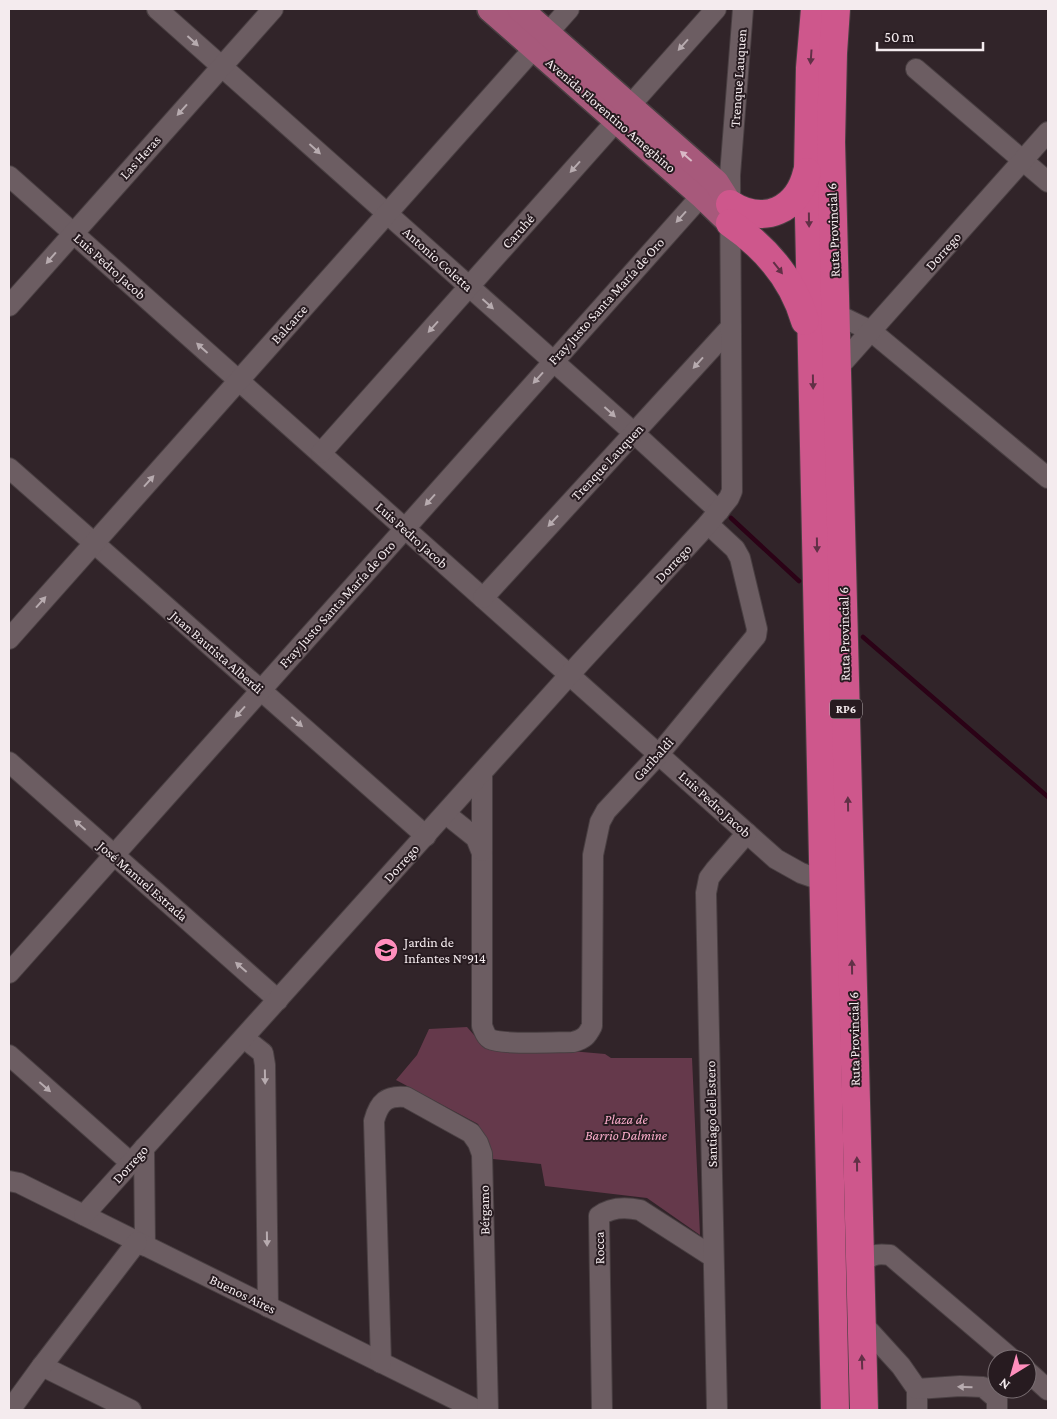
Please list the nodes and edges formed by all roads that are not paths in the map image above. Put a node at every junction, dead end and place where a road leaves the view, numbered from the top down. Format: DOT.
graph roads {
  1 [pos="157,9"];
  2 [pos="273,9"];
  3 [pos="490,9"];
  4 [pos="520,9"];
  5 [pos="569,9"];
  6 [pos="716,9"];
  7 [pos="743,9"];
  8 [pos="814,9"];
  9 [pos="836,9"];
  10 [pos="541,41"];
  11 [pos="221,66"];
  12 [pos="916,69"];
  13 [pos="623,113"];
  14 [pos="1048,132"];
  15 [pos="1024,160"];
  16 [pos="808,171"];
  17 [pos="9,176"];
  18 [pos="1048,182"];
  19 [pos="721,196"];
  20 [pos="387,213"];
  21 [pos="73,233"];
  22 [pos="469,286"];
  23 [pos="9,306"];
  24 [pos="836,314"];
  25 [pos="731,327"];
  26 [pos="871,331"];
  27 [pos="812,344"];
  28 [pos="553,361"];
  29 [pos="837,369"];
  30 [pos="238,380"];
  31 [pos="634,433"];
  32 [pos="321,453"];
  33 [pos="9,468"];
  34 [pos="1048,478"];
  35 [pos="713,518"];
  36 [pos="404,528"];
  37 [pos="94,543"];
  38 [pos="483,598"];
  39 [pos="9,639"];
  40 [pos="570,675"];
  41 [pos="260,690"];
  42 [pos="659,754"];
  43 [pos="9,762"];
  44 [pos="482,774"];
  45 [pos="446,814"];
  46 [pos="747,833"];
  47 [pos="426,836"];
  48 [pos="482,852"];
  49 [pos="114,855"];
  50 [pos="824,881"];
  51 [pos="9,973"];
  52 [pos="278,1000"];
  53 [pos="244,1038"];
  54 [pos="9,1055"];
  55 [pos="144,1148"];
  56 [pos="131,1163"];
  57 [pos="9,1181"];
  58 [pos="858,1207"];
  59 [pos="84,1215"];
  60 [pos="141,1244"];
  61 [pos="890,1255"];
  62 [pos="713,1257"];
  63 [pos="859,1266"];
  64 [pos="268,1306"];
  65 [pos="861,1322"];
  66 [pos="1000,1349"];
  67 [pos="382,1363"];
  68 [pos="42,1366"];
  69 [pos="1037,1381"];
  70 [pos="918,1389"];
  71 [pos="1048,1390"];
  72 [pos="10,1410"];
  73 [pos="131,1410"];
  74 [pos="477,1410"];
  75 [pos="488,1410"];
  76 [pos="602,1410"];
  77 [pos="717,1410"];
  78 [pos="835,1410"];
  79 [pos="864,1410"];
  80 [pos="917,1410"];
  81 [pos="998,1410"];
  1 -- 11 [label="street, Antonio Coletta, one-way"];
  2 -- 11 [label="street, Las Heras"];
  3 -- 10 [label="main road, Avenida Florentino Ameghino"];
  4 -- 10 [label="main road, Avenida Florentino Ameghino"];
  5 -- 10 [label="street, Balcarce"];
  6 -- 13 [label="street, Caruhé, one-way"];
  7 -- 19 [label="street, Trenque Lauquen"];
  8 -- 16 [label="highway, Ruta Provincial 6 / RP6, one-way"];
  9 -- 24 [label="highway, Ruta Provincial 6 / RP6"];
  10 -- 13 [label="main road, Avenida Florentino Ameghino"];
  10 -- 20 [label="street, Balcarce"];
  11 -- 20 [label="street, Antonio Coletta, one-way"];
  11 -- 21 [label="street, Las Heras, one-way"];
  12 -- 15 [label="street"];
  13 -- 19 [label="main road, Avenida Florentino Ameghino"];
  13 -- 22 [label="street, Caruhé, one-way"];
  14 -- 15 [label="street, Dorrego"];
  15 -- 18 [label="street"];
  15 -- 26 [label="street, Dorrego"];
  16 -- 19 [label="highway"];
  16 -- 27 [label="highway, Ruta Provincial 6 / RP6, one-way"];
  17 -- 21 [label="street, Luis Pedro Jacob"];
  19 -- 25 [label="street, Trenque Lauquen"];
  19 -- 27 [label="highway, one-way"];
  19 -- 28 [label="street, Fray Justo Santa María de Oro, one-way"];
  20 -- 22 [label="street, Antonio Coletta"];
  20 -- 30 [label="street, Balcarce"];
  21 -- 23 [label="street, Las Heras, one-way"];
  30 -- 21 [label="street, Luis Pedro Jacob, one-way"];
  22 -- 28 [label="street, Antonio Coletta, one-way"];
  22 -- 32 [label="street, Caruhé, one-way"];
  24 -- 26 [label="street"];
  24 -- 29 [label="highway, Ruta Provincial 6 / RP6"];
  25 -- 31 [label="street, Trenque Lauquen, one-way"];
  25 -- 35 [label="street, Trenque Lauquen"];
  26 -- 29 [label="street, Dorrego"];
  26 -- 34 [label="street"];
  27 -- 50 [label="highway, Ruta Provincial 6 / RP6, one-way"];
  28 -- 31 [label="street, Antonio Coletta, one-way"];
  28 -- 36 [label="street, Fray Justo Santa María de Oro, one-way"];
  58 -- 29 [label="highway, Ruta Provincial 6 / RP6, one-way"];
  30 -- 32 [label="street, Luis Pedro Jacob"];
  37 -- 30 [label="street, Balcarce, one-way"];
  31 -- 35 [label="street, Antonio Coletta"];
  31 -- 38 [label="street, Trenque Lauquen, one-way"];
  32 -- 36 [label="street, Luis Pedro Jacob"];
  33 -- 37 [label="street, Juan Bautista Alberdi"];
  35 -- 40 [label="street, Dorrego"];
  35 -- 42 [label="street, Garibaldi"];
  36 -- 38 [label="street, Luis Pedro Jacob"];
  36 -- 41 [label="street, Fray Justo Santa María de Oro"];
  39 -- 37 [label="street, Balcarce, one-way"];
  37 -- 41 [label="street, Juan Bautista Alberdi"];
  38 -- 40 [label="street, Luis Pedro Jacob"];
  40 -- 42 [label="street, Luis Pedro Jacob"];
  40 -- 44 [label="street, Dorrego"];
  41 -- 47 [label="street, Juan Bautista Alberdi, one-way"];
  41 -- 49 [label="street, Fray Justo Santa María de Oro, one-way"];
  42 -- 46 [label="street, Luis Pedro Jacob"];
  42 -- 48 [label="street, Garibaldi"];
  49 -- 43 [label="street, José Manuel Estrada, one-way"];
  44 -- 45 [label="street, Dorrego"];
  44 -- 48 [label="street"];
  45 -- 47 [label="street, Dorrego"];
  45 -- 48 [label="street"];
  46 -- 50 [label="street, Luis Pedro Jacob"];
  46 -- 62 [label="street, Santiago del Estero"];
  47 -- 52 [label="street, Dorrego"];
  49 -- 51 [label="street, Fray Justo Santa María de Oro"];
  52 -- 49 [label="street, José Manuel Estrada, one-way"];
  50 -- 78 [label="highway, Ruta Provincial 6 / RP6"];
  52 -- 53 [label="street, Dorrego"];
  53 -- 55 [label="street, Dorrego"];
  53 -- 64 [label="street, one-way"];
  54 -- 56 [label="street, one-way"];
  55 -- 56 [label="street, Dorrego"];
  55 -- 60 [label="street"];
  56 -- 59 [label="street, Dorrego"];
  57 -- 59 [label="street, Buenos Aires"];
  58 -- 61 [label="street"];
  58 -- 63 [label="highway, Ruta Provincial 6 / RP6"];
  59 -- 60 [label="street, Buenos Aires"];
  60 -- 64 [label="street, Buenos Aires"];
  60 -- 68 [label="street"];
  61 -- 63 [label="street"];
  61 -- 66 [label="street"];
  62 -- 76 [label="street, Rocca"];
  62 -- 77 [label="street, Santiago del Estero"];
  63 -- 65 [label="highway, Ruta Provincial 6 / RP6"];
  64 -- 67 [label="street, Buenos Aires"];
  65 -- 70 [label="street"];
  79 -- 65 [label="highway, Ruta Provincial 6 / RP6, one-way"];
  67 -- 74 [label="street, Buenos Aires"];
  67 -- 75 [label="street, Bérgamo"];
  68 -- 72 [label="street"];
  68 -- 73 [label="street"];
  69 -- 71 [label="street"];
  70 -- 80 [label="street"];
  81 -- 70 [label="street, one-way"];
}
